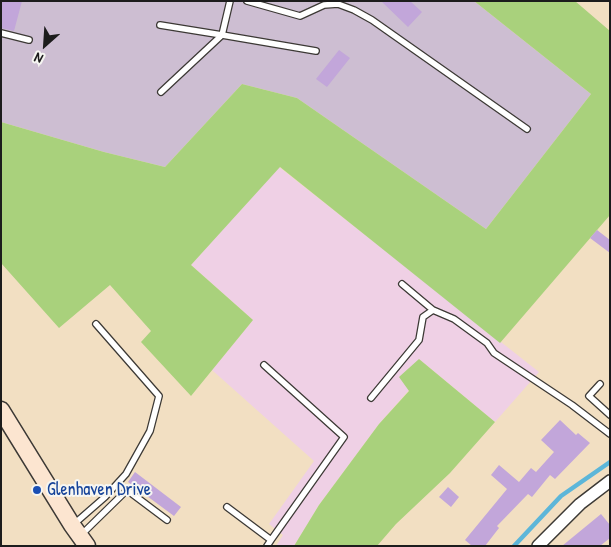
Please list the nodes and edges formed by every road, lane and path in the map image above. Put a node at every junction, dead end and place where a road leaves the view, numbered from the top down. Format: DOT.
graph roads {
  1 [pos="230,1"];
  2 [pos="247,1"];
  3 [pos="160,24"];
  4 [pos="1,33"];
  5 [pos="222,35"];
  6 [pos="29,40"];
  7 [pos="316,51"];
  8 [pos="161,92"];
  9 [pos="527,129"];
  10 [pos="402,284"];
  11 [pos="433,310"];
  12 [pos="96,324"];
  13 [pos="264,365"];
  14 [pos="600,384"];
  15 [pos="371,398"];
  16 [pos="1,410"];
  17 [pos="610,416"];
  18 [pos="610,434"];
  19 [pos="610,481"];
  20 [pos="227,506"];
  21 [pos="167,520"];
  22 [pos="80,536"];
  23 [pos="271,540"];
  24 [pos="267,546"];
  25 [pos="538,546"];
  1 -- 5 [label="lane"];
  2 -- 9 [label="lane"];
  3 -- 5 [label="lane"];
  4 -- 6 [label="lane"];
  5 -- 7 [label="lane"];
  5 -- 8 [label="lane"];
  10 -- 11 [label="lane"];
  11 -- 15 [label="lane"];
  11 -- 18 [label="lane"];
  12 -- 22 [label="lane"];
  13 -- 23 [label="lane"];
  14 -- 17 [label="lane"];
  16 -- 22 [label="street"];
  19 -- 25 [label="street"];
  20 -- 23 [label="lane"];
  21 -- 22 [label="lane"];
  23 -- 24 [label="lane"];
}
